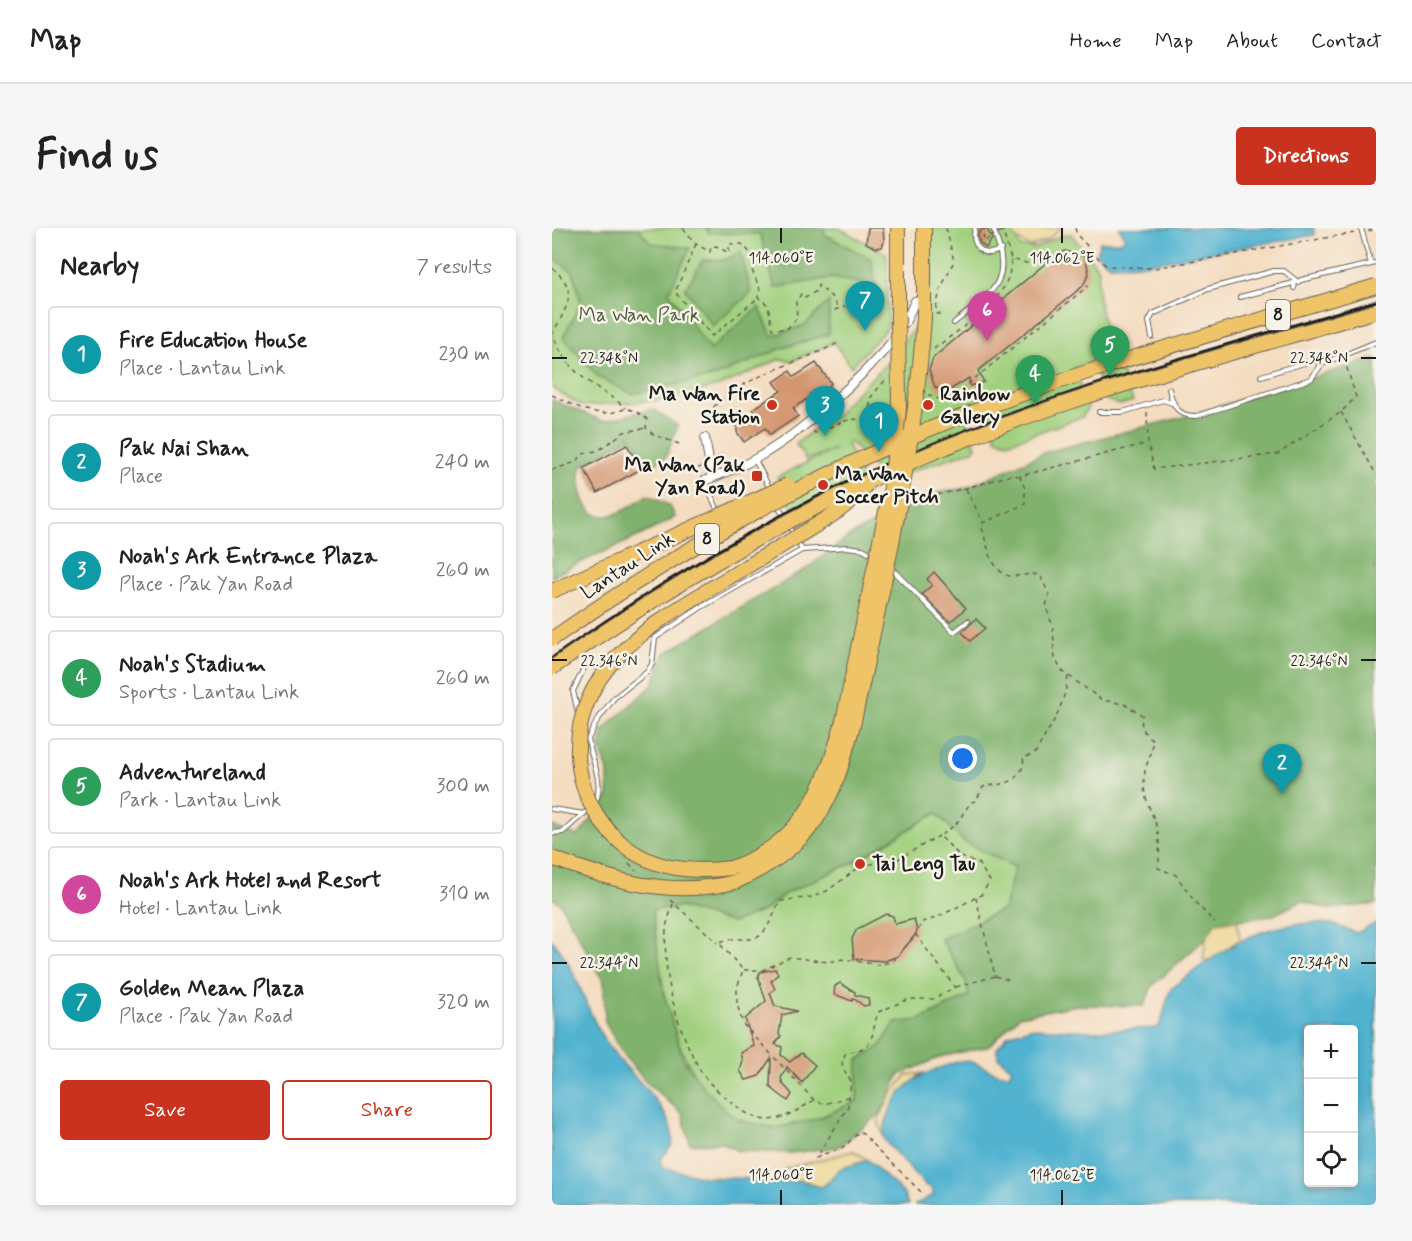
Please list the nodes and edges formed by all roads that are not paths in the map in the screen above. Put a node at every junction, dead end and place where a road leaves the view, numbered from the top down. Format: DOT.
graph roads {
  1 [pos="975,228"];
  2 [pos="993,228"];
  3 [pos="898,230"];
  4 [pos="924,230"];
  5 [pos="1361,230"];
  6 [pos="1001,249"];
  7 [pos="1374,263"];
  8 [pos="1298,282"];
  9 [pos="1376,286"];
  10 [pos="1294,288"];
  11 [pos="1240,297"];
  12 [pos="915,301"];
  13 [pos="1376,311"];
  14 [pos="905,323"];
  15 [pos="954,323"];
  16 [pos="1152,337"];
  17 [pos="895,338"];
  18 [pos="1376,342"];
  19 [pos="1322,364"];
  20 [pos="1261,376"];
  21 [pos="1169,389"];
  22 [pos="1172,403"];
  23 [pos="1099,412"];
  24 [pos="705,438"];
  25 [pos="754,459"];
  26 [pos="859,459"];
  27 [pos="708,479"];
  28 [pos="869,481"];
  29 [pos="724,524"];
  30 [pos="802,549"];
  31 [pos="552,591"];
  32 [pos="968,621"];
  33 [pos="557,636"];
  34 [pos="552,668"];
  35 [pos="584,668"];
  36 [pos="849,719"];
  37 [pos="588,739"];
  38 [pos="552,809"];
  39 [pos="585,814"];
  40 [pos="552,833"];
  41 [pos="552,858"];
  42 [pos="733,875"];
  1 -- 6 [label="lane"];
  2 -- 6 [label="lane"];
  3 -- 36 [label="highway, bridge"];
  4 -- 36 [label="highway, bridge"];
  5 -- 7 [label="lane"];
  6 -- 15 [label="lane"];
  7 -- 8 [label="lane"];
  8 -- 10 [label="lane"];
  8 -- 11 [label="lane"];
  8 -- 16 [label="lane"];
  9 -- 26 [label="highway, Lantau Link / 8, bridge"];
  12 -- 14 [label="street"];
  13 -- 28 [label="highway, 8, bridge"];
  17 -- 25 [label="street"];
  18 -- 19 [label="lane"];
  19 -- 20 [label="lane"];
  19 -- 22 [label="lane"];
  21 -- 22 [label="lane"];
  22 -- 23 [label="lane"];
  24 -- 27 [label="street"];
  25 -- 27 [label="street"];
  25 -- 30 [label="lane"];
  26 -- 31 [label="highway, bridge"];
  26 -- 33 [label="highway, Lantau Link / 8, bridge"];
  27 -- 29 [label="lane"];
  28 -- 34 [label="highway, 8, bridge"];
  28 -- 42 [label="highway, bridge"];
  30 -- 32 [label="lane"];
  30 -- 37 [label="lane"];
  35 -- 37 [label="lane"];
  36 -- 42 [label="highway"];
  37 -- 39 [label="lane"];
  38 -- 39 [label="lane"];
  39 -- 40 [label="lane"];
  41 -- 42 [label="highway, bridge"];
}
